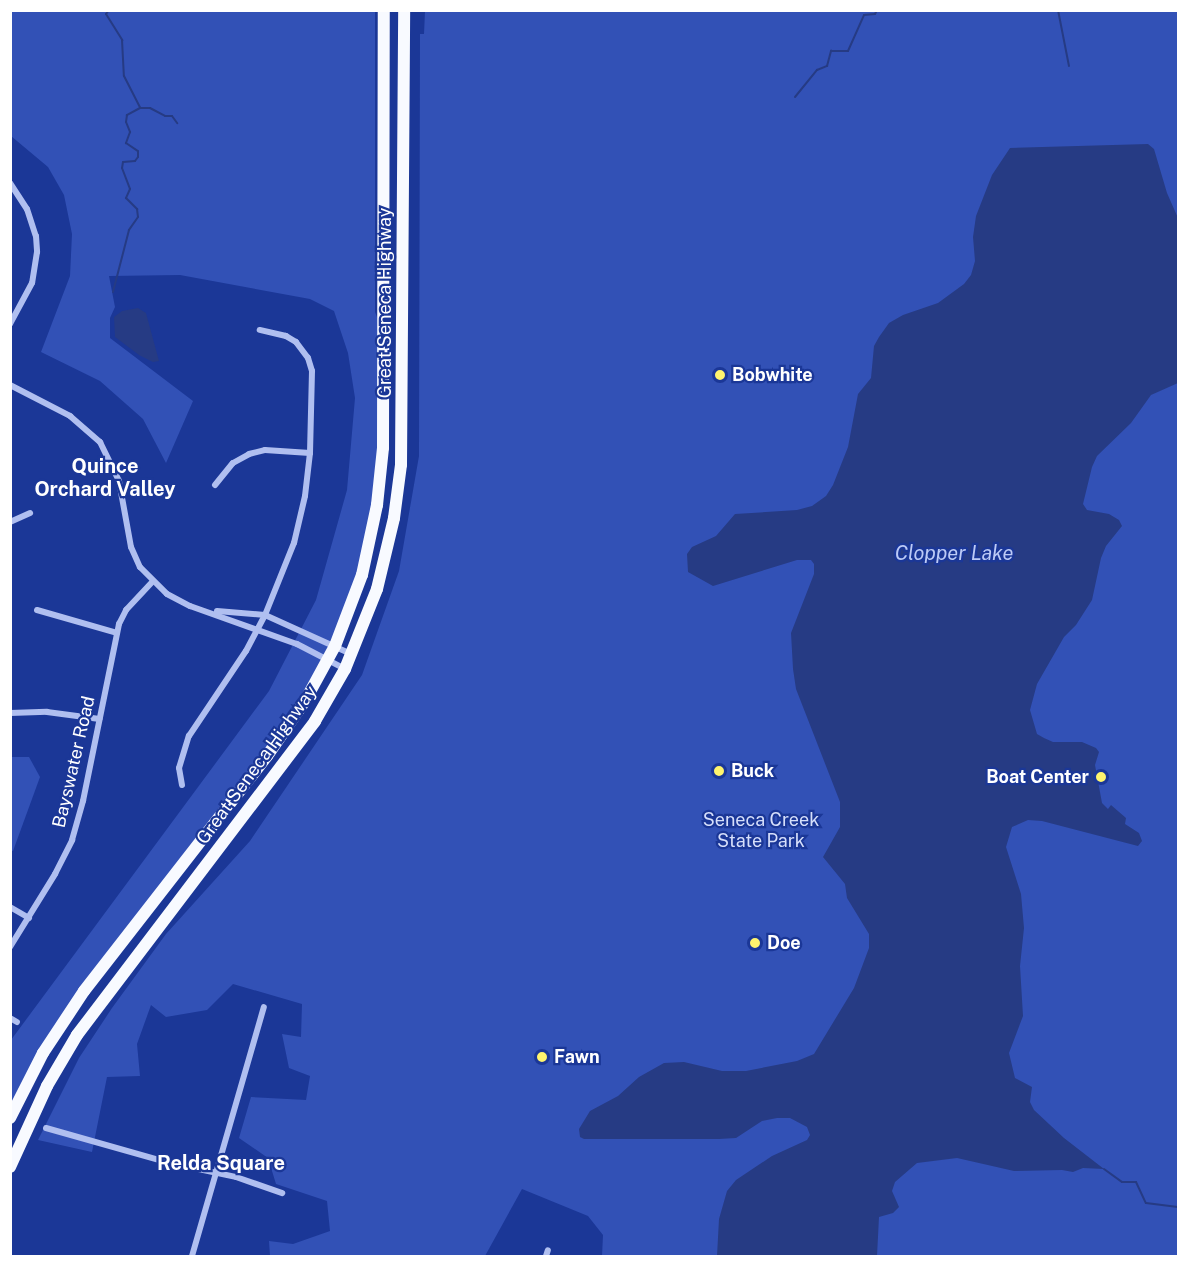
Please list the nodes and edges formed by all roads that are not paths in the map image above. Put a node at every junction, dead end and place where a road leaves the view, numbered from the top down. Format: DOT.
graph roads {
  1 [pos="384,10"];
  2 [pos="404,10"];
  3 [pos="10,183"];
  4 [pos="10,308"];
  5 [pos="17,311"];
  6 [pos="10,324"];
  7 [pos="260,330"];
  8 [pos="10,385"];
  9 [pos="310,453"];
  10 [pos="215,485"];
  11 [pos="30,513"];
  12 [pos="10,522"];
  13 [pos="152,582"];
  14 [pos="37,610"];
  15 [pos="209,610"];
  16 [pos="265,615"];
  17 [pos="258,628"];
  18 [pos="117,633"];
  19 [pos="335,646"];
  20 [pos="351,654"];
  21 [pos="328,660"];
  22 [pos="345,669"];
  23 [pos="10,712"];
  24 [pos="100,719"];
  25 [pos="182,785"];
  26 [pos="10,907"];
  27 [pos="29,918"];
  28 [pos="10,947"];
  29 [pos="264,1007"];
  30 [pos="10,1118"];
  31 [pos="46,1128"];
  32 [pos="10,1167"];
  33 [pos="216,1173"];
  34 [pos="282,1193"];
  35 [pos="192,1257"];
  1 -- 19 [label="main road, Great Seneca Highway"];
  2 -- 20 [label="main road, Great Seneca Highway"];
  3 -- 5 [label="street"];
  4 -- 5 [label="street"];
  5 -- 6 [label="street"];
  7 -- 9 [label="street"];
  8 -- 13 [label="street"];
  9 -- 10 [label="street"];
  9 -- 16 [label="street"];
  11 -- 12 [label="street"];
  13 -- 15 [label="street"];
  13 -- 18 [label="street, Bayswater Road"];
  14 -- 18 [label="street"];
  15 -- 16 [label="street"];
  15 -- 17 [label="street"];
  16 -- 17 [label="street"];
  16 -- 19 [label="street"];
  17 -- 21 [label="street"];
  17 -- 25 [label="street"];
  18 -- 24 [label="street, Bayswater Road"];
  19 -- 20 [label="street"];
  19 -- 21 [label="main road, Great Seneca Highway"];
  20 -- 22 [label="main road, Great Seneca Highway"];
  21 -- 22 [label="street"];
  21 -- 30 [label="main road, Great Seneca Highway"];
  22 -- 32 [label="main road, Great Seneca Highway"];
  23 -- 24 [label="street"];
  24 -- 27 [label="street, Bayswater Road"];
  26 -- 27 [label="street"];
  27 -- 28 [label="street, Bayswater Road"];
  29 -- 33 [label="street"];
  31 -- 33 [label="street"];
  33 -- 34 [label="street"];
  33 -- 35 [label="street"];
}
